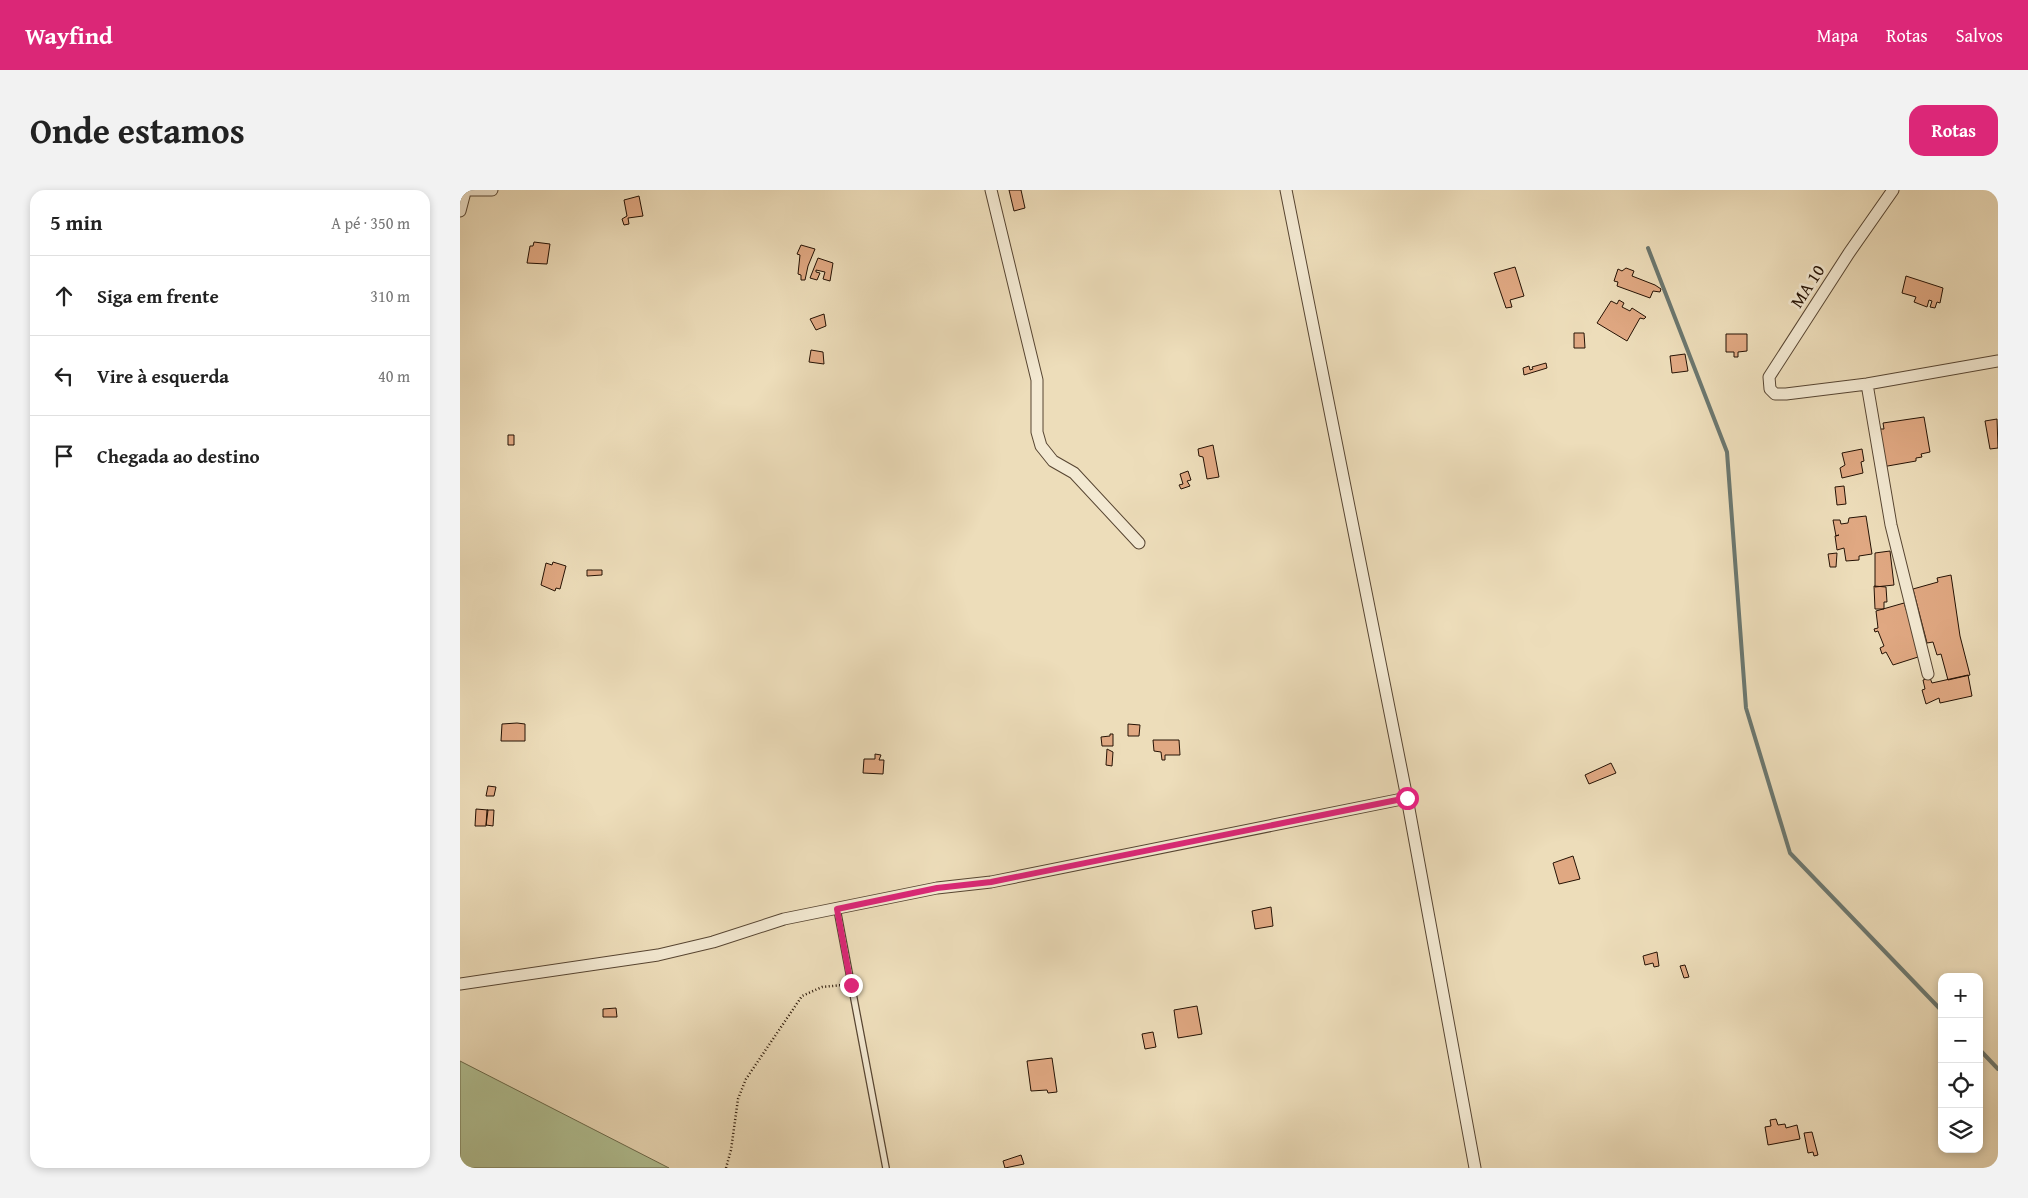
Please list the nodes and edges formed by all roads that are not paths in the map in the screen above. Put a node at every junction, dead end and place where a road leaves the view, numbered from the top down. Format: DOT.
graph roads {
  1 [pos="492,190"];
  2 [pos="991,190"];
  3 [pos="1286,190"];
  4 [pos="1894,190"];
  5 [pos="466,191"];
  6 [pos="460,211"];
  7 [pos="1998,361"];
  8 [pos="1866,384"];
  9 [pos="1140,544"];
  10 [pos="1928,674"];
  11 [pos="1407,798"];
  12 [pos="837,909"];
  13 [pos="460,984"];
  14 [pos="886,1168"];
  15 [pos="1475,1168"];
  1 -- 5 [label="street"];
  2 -- 9 [label="street"];
  3 -- 11 [label="street"];
  4 -- 8 [label="street, MA 10"];
  5 -- 6 [label="street"];
  7 -- 8 [label="street"];
  8 -- 10 [label="street"];
  11 -- 12 [label="street"];
  11 -- 15 [label="street"];
  12 -- 13 [label="street"];
  12 -- 14 [label="lane"];
}
